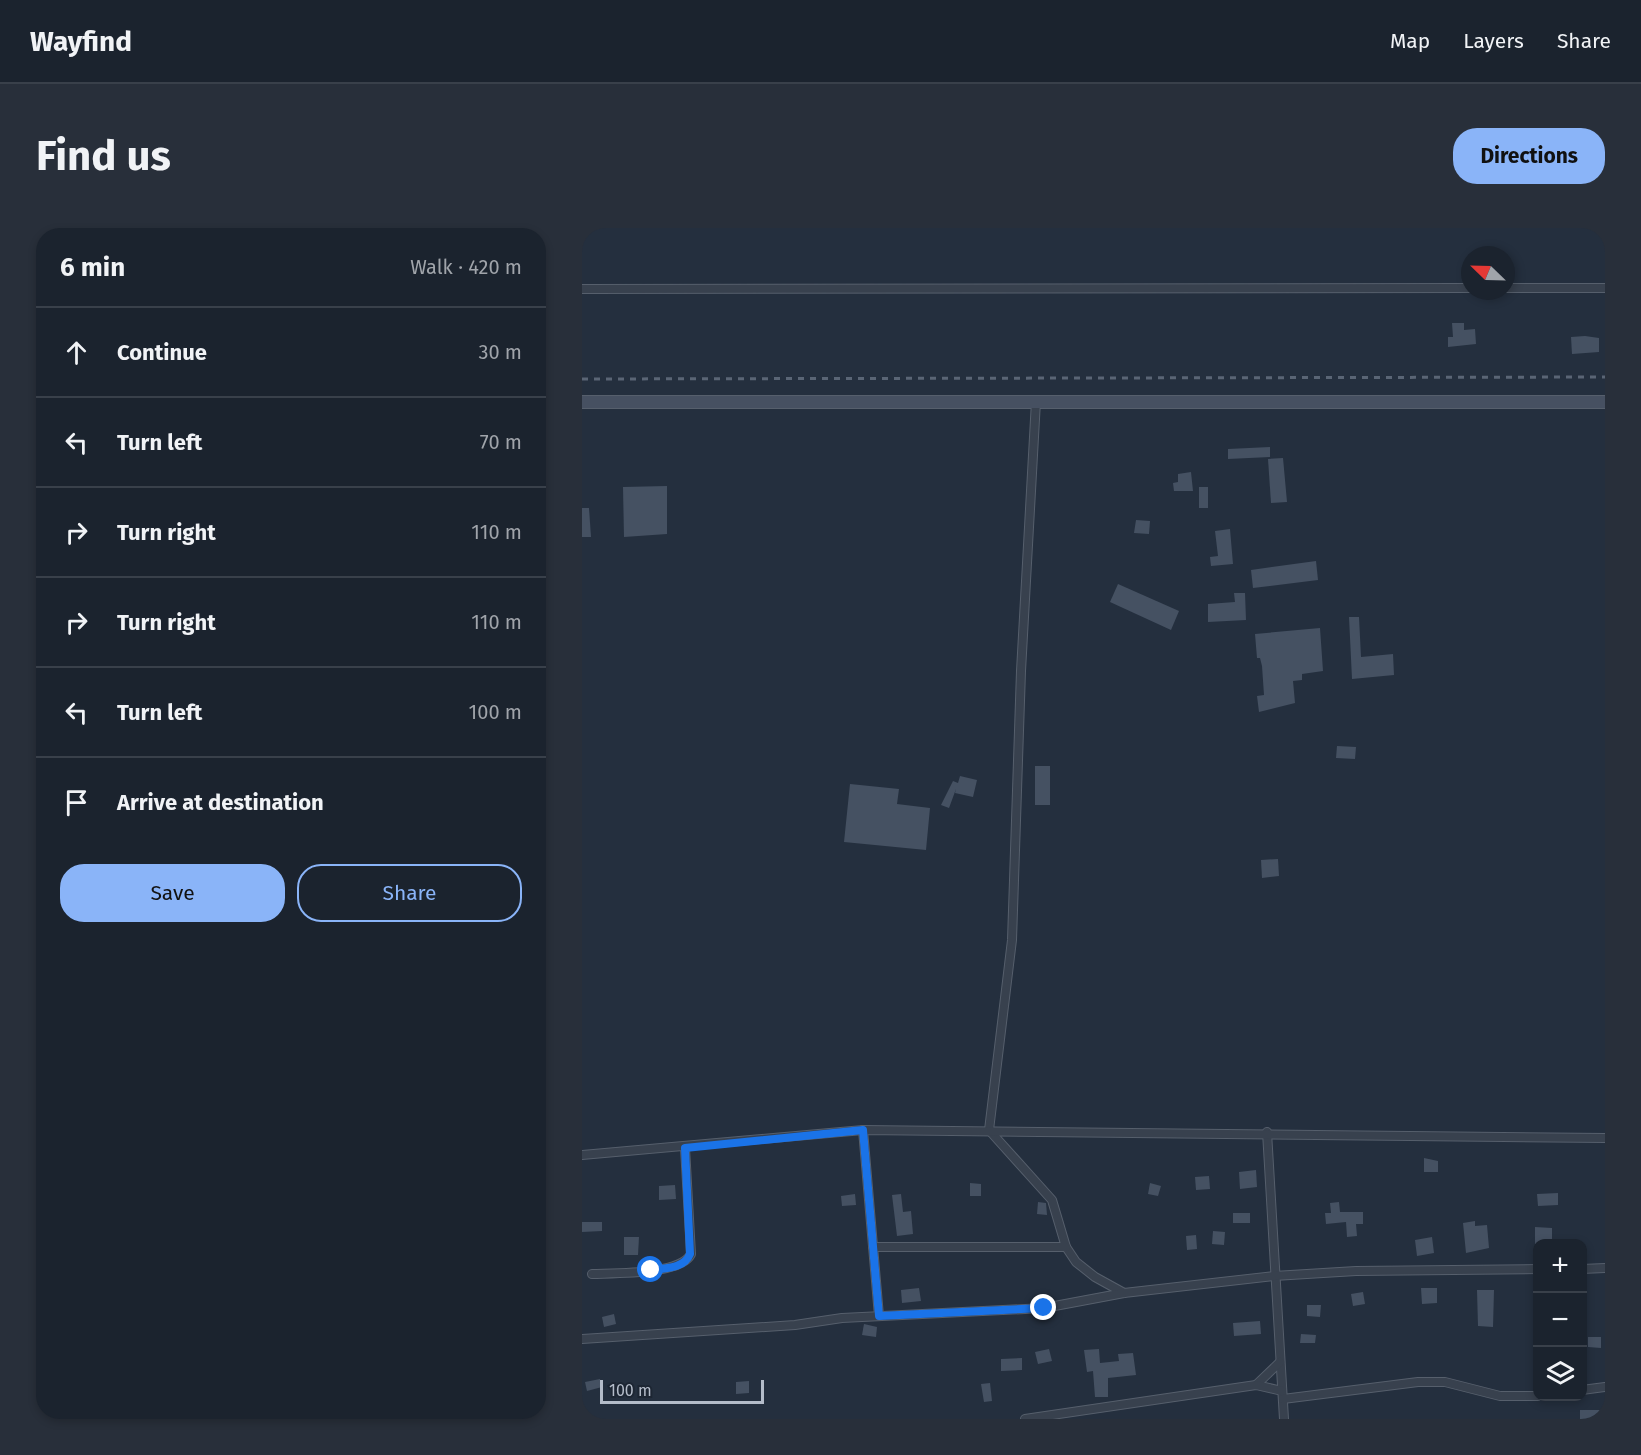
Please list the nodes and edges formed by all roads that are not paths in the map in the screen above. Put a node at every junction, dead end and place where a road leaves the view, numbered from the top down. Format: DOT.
graph roads {
  1 [pos="1461,288"];
  2 [pos="1515,288"];
  3 [pos="1605,288"];
  4 [pos="582,289"];
  5 [pos="1036,401"];
  6 [pos="582,402"];
  7 [pos="1605,402"];
  8 [pos="863,1130"];
  9 [pos="989,1130"];
  10 [pos="1267,1132"];
  11 [pos="1605,1138"];
  12 [pos="685,1148"];
  13 [pos="582,1155"];
  14 [pos="873,1247"];
  15 [pos="1066,1247"];
  16 [pos="1605,1268"];
  17 [pos="1533,1269"];
  18 [pos="1587,1269"];
  19 [pos="592,1274"];
  20 [pos="1274,1276"];
  21 [pos="1124,1293"];
  22 [pos="879,1316"];
  23 [pos="582,1339"];
  24 [pos="1280,1362"];
  25 [pos="1256,1385"];
  26 [pos="1605,1387"];
  27 [pos="1587,1389"];
  28 [pos="1282,1395"];
  29 [pos="1533,1395"];
  30 [pos="1025,1419"];
  31 [pos="1284,1419"];
  1 -- 4 [label="street"];
  2 -- 3 [label="street"];
  5 -- 6 [label="street"];
  5 -- 7 [label="street"];
  5 -- 9 [label="street"];
  8 -- 9 [label="street"];
  8 -- 12 [label="street"];
  8 -- 14 [label="street"];
  9 -- 10 [label="street"];
  9 -- 15 [label="street"];
  10 -- 11 [label="street"];
  10 -- 20 [label="street"];
  12 -- 13 [label="street"];
  12 -- 19 [label="street"];
  14 -- 15 [label="street"];
  14 -- 22 [label="street"];
  15 -- 21 [label="street"];
  16 -- 18 [label="street"];
  17 -- 20 [label="street"];
  20 -- 21 [label="street"];
  20 -- 24 [label="street"];
  21 -- 22 [label="street"];
  22 -- 23 [label="street"];
  24 -- 25 [label="street"];
  24 -- 28 [label="street"];
  25 -- 28 [label="street"];
  25 -- 30 [label="street"];
  26 -- 27 [label="street"];
  28 -- 29 [label="street"];
  28 -- 31 [label="street"];
}
